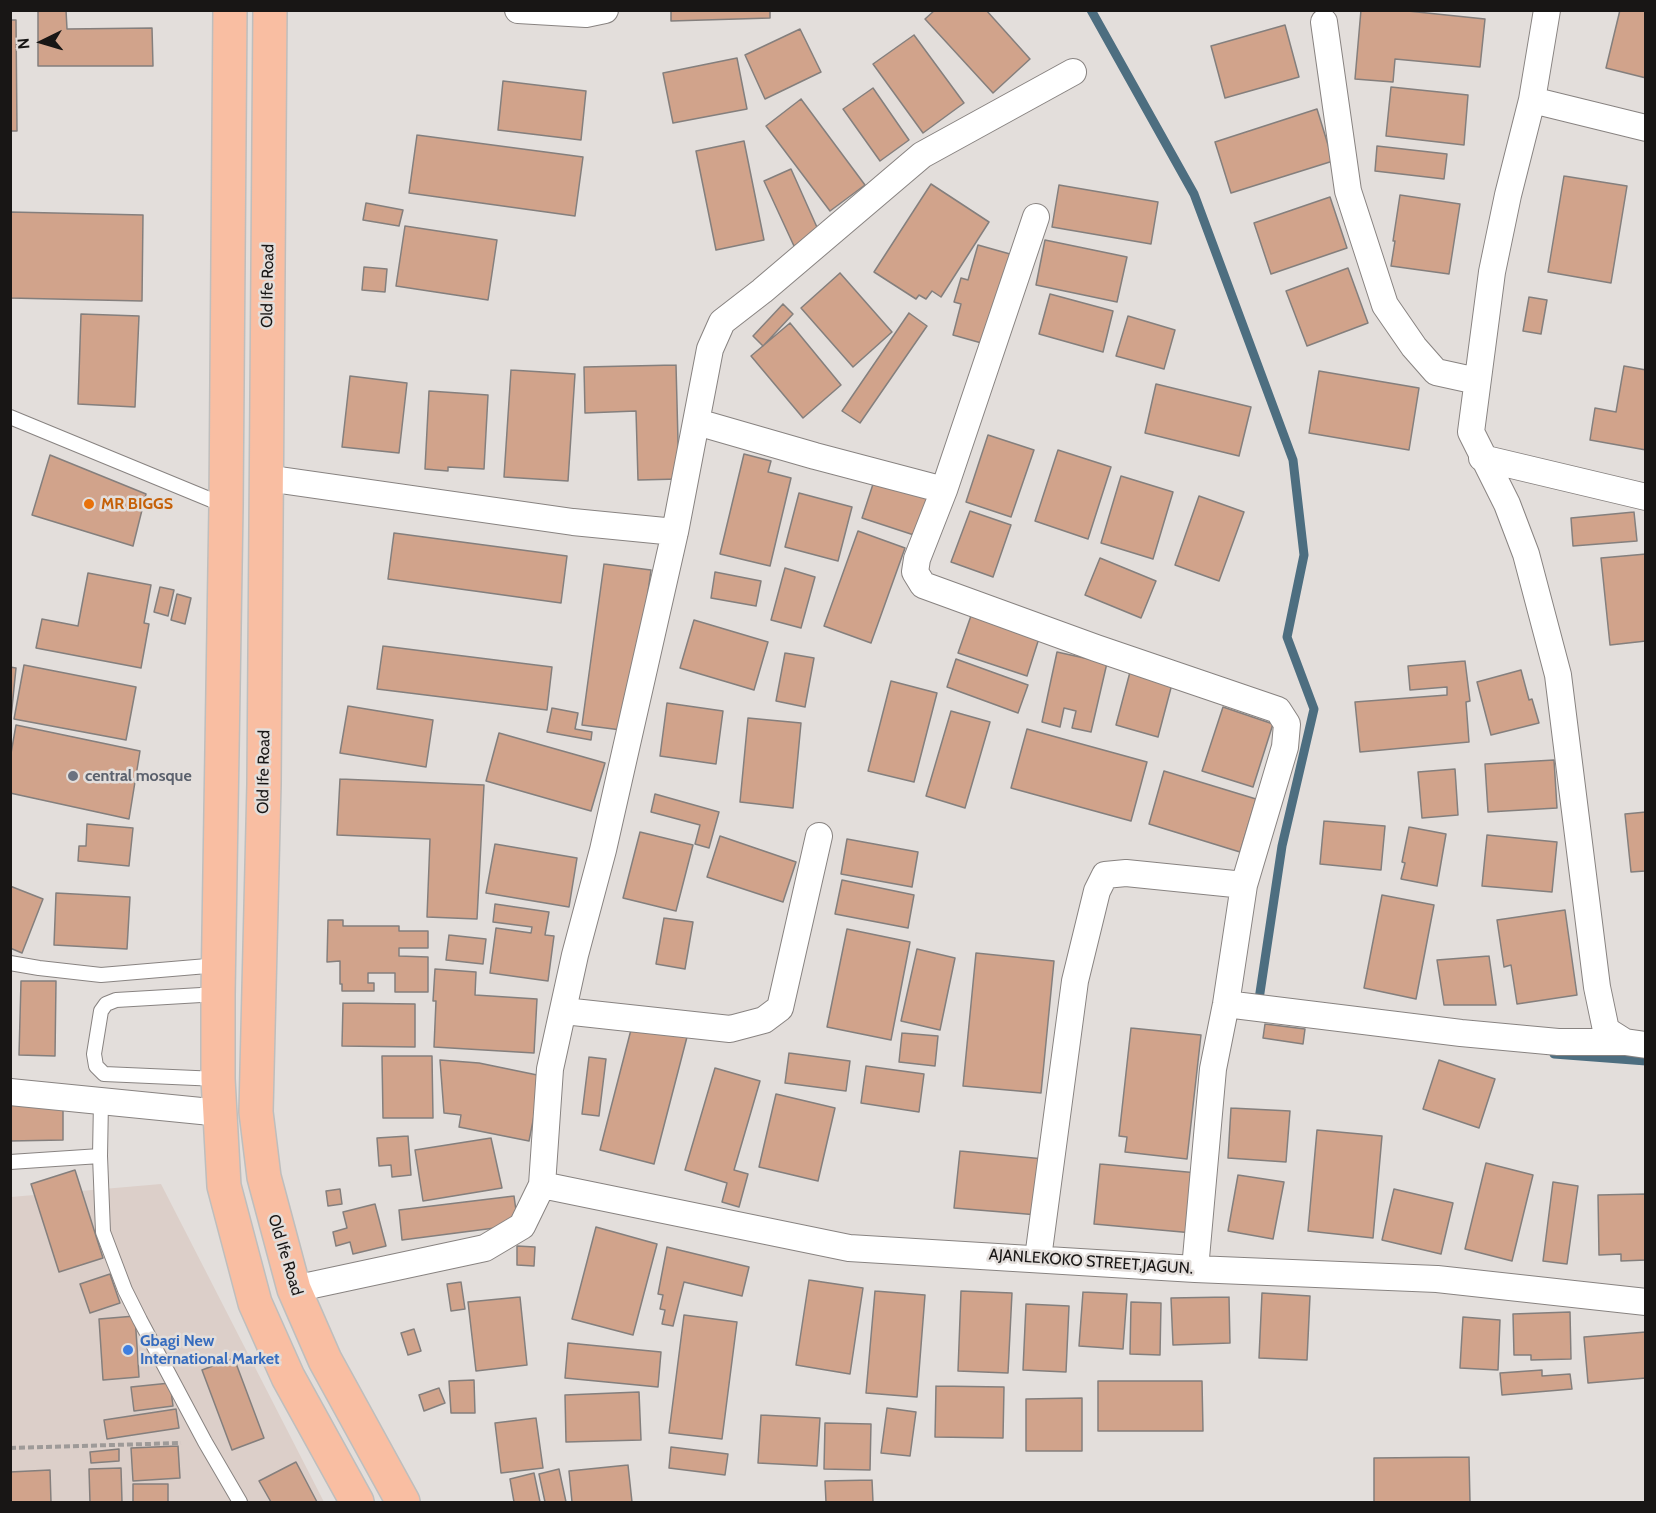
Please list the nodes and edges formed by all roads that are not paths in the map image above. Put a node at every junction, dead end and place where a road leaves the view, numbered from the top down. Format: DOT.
graph roads {
  1 [pos="230,10"];
  2 [pos="270,10"];
  3 [pos="518,10"];
  4 [pos="605,10"];
  5 [pos="1547,10"];
  6 [pos="1324,22"];
  7 [pos="1073,72"];
  8 [pos="1532,100"];
  9 [pos="1646,128"];
  10 [pos="1036,217"];
  11 [pos="228,231"];
  12 [pos="268,232"];
  13 [pos="1477,381"];
  14 [pos="10,417"];
  15 [pos="697,422"];
  16 [pos="1482,458"];
  17 [pos="266,478"];
  18 [pos="944,490"];
  19 [pos="1646,497"];
  20 [pos="226,506"];
  21 [pos="675,532"];
  22 [pos="819,836"];
  23 [pos="1244,885"];
  24 [pos="10,963"];
  25 [pos="218,980"];
  26 [pos="1226,1004"];
  27 [pos="564,1011"];
  28 [pos="1635,1043"];
  29 [pos="218,1079"];
  30 [pos="10,1092"];
  31 [pos="101,1101"];
  32 [pos="220,1113"];
  33 [pos="100,1156"];
  34 [pos="10,1162"];
  35 [pos="542,1185"];
  36 [pos="1038,1258"];
  37 [pos="1195,1269"];
  38 [pos="294,1289"];
  39 [pos="1646,1302"];
  40 [pos="240,1503"];
  41 [pos="357,1503"];
  42 [pos="403,1503"];
  1 -- 11 [label="main road"];
  2 -- 12 [label="main road, Old Ife Road"];
  3 -- 4 [label="street"];
  5 -- 8 [label="street"];
  6 -- 13 [label="street"];
  7 -- 15 [label="street"];
  8 -- 9 [label="street"];
  8 -- 13 [label="street"];
  10 -- 18 [label="street"];
  11 -- 12 [label="main road"];
  11 -- 20 [label="main road"];
  12 -- 17 [label="main road, Old Ife Road"];
  13 -- 16 [label="street"];
  14 -- 20 [label="lane"];
  15 -- 18 [label="street"];
  15 -- 21 [label="street"];
  16 -- 19 [label="street"];
  16 -- 28 [label="street"];
  17 -- 21 [label="street"];
  17 -- 38 [label="main road, Old Ife Road"];
  18 -- 23 [label="street"];
  20 -- 25 [label="main road"];
  21 -- 27 [label="street"];
  22 -- 27 [label="street"];
  23 -- 26 [label="street"];
  23 -- 36 [label="street"];
  24 -- 25 [label="lane"];
  25 -- 29 [label="main road"];
  25 -- 29 [label="lane"];
  26 -- 28 [label="street"];
  26 -- 37 [label="street"];
  27 -- 35 [label="street"];
  29 -- 32 [label="main road"];
  30 -- 31 [label="street"];
  31 -- 32 [label="street"];
  31 -- 33 [label="lane"];
  32 -- 41 [label="main road"];
  33 -- 34 [label="lane"];
  33 -- 40 [label="lane"];
  35 -- 36 [label="street, AJANLEKOKO STREET,JAGUN."];
  35 -- 38 [label="street"];
  36 -- 37 [label="street, AJANLEKOKO STREET,JAGUN."];
  37 -- 39 [label="street, AJANLEKOKO STREET,JAGUN."];
  38 -- 42 [label="main road, Old Ife Road"];
}
